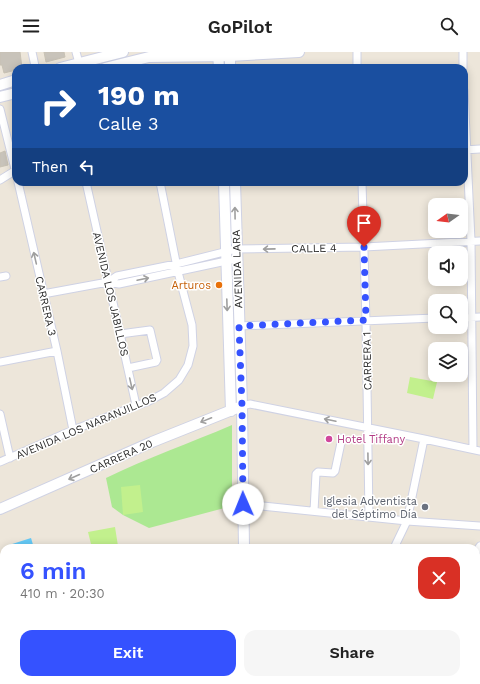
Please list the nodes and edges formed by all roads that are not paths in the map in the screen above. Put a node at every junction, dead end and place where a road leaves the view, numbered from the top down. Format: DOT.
graph roads {
  1 [pos="32,52"];
  2 [pos="76,52"];
  3 [pos="123,52"];
  4 [pos="299,52"];
  5 [pos="357,52"];
  6 [pos="463,52"];
  7 [pos="219,54"];
  8 [pos="230,54"];
  9 [pos="79,63"];
  10 [pos="35,64"];
  11 [pos="75,64"];
  12 [pos="136,64"];
  13 [pos="357,64"];
  14 [pos="463,64"];
  15 [pos="12,81"];
  16 [pos="0,85"];
  17 [pos="12,94"];
  18 [pos="0,97"];
  19 [pos="0,109"];
  20 [pos="480,149"];
  21 [pos="468,150"];
  22 [pos="12,156"];
  23 [pos="12,173"];
  24 [pos="0,180"];
  25 [pos="19,186"];
  26 [pos="87,186"];
  27 [pos="161,186"];
  28 [pos="224,186"];
  29 [pos="235,186"];
  30 [pos="362,186"];
  31 [pos="467,186"];
  32 [pos="471,241"];
  33 [pos="480,241"];
  34 [pos="364,247"];
  35 [pos="239,252"];
  36 [pos="226,257"];
  37 [pos="177,268"];
  38 [pos="108,282"];
  39 [pos="43,294"];
  40 [pos="468,317"];
  41 [pos="471,317"];
  42 [pos="480,317"];
  43 [pos="428,318"];
  44 [pos="366,320"];
  45 [pos="239,326"];
  46 [pos="120,334"];
  47 [pos="57,351"];
  48 [pos="0,362"];
  49 [pos="128,368"];
  50 [pos="476,374"];
  51 [pos="136,405"];
  52 [pos="242,406"];
  53 [pos="231,410"];
  54 [pos="0,414"];
  55 [pos="368,428"];
  56 [pos="73,430"];
  57 [pos="342,438"];
  58 [pos="424,439"];
  59 [pos="476,450"];
  60 [pos="10,458"];
  61 [pos="0,462"];
  62 [pos="243,504"];
  63 [pos="0,509"];
  64 [pos="314,511"];
  65 [pos="369,517"];
  66 [pos="407,522"];
  67 [pos="480,526"];
  68 [pos="244,544"];
  69 [pos="396,544"];
  1 -- 10 [label="street"];
  2 -- 9 [label="street"];
  3 -- 9 [label="street"];
  4 -- 8 [label="street"];
  5 -- 13 [label="street"];
  6 -- 14 [label="street"];
  7 -- 8 [label="street"];
  7 -- 12 [label="street"];
  9 -- 11 [label="street"];
  15 -- 16 [label="street"];
  17 -- 18 [label="street"];
  19 -- 22 [label="street"];
  20 -- 21 [label="street"];
  23 -- 24 [label="street"];
  39 -- 25 [label="street, CARRERA 3, one-way"];
  26 -- 38 [label="street, AVENIDA LOS JABILLOS"];
  27 -- 37 [label="street, AVENIDA LOS NARANJILLOS"];
  28 -- 36 [label="street, AVENIDA LARA"];
  35 -- 29 [label="street, AVENIDA LARA, one-way"];
  30 -- 34 [label="street, CARRERA 1"];
  31 -- 32 [label="street"];
  32 -- 33 [label="street, CALLE 4"];
  32 -- 34 [label="street, CALLE 4"];
  32 -- 41 [label="street"];
  34 -- 35 [label="street, CALLE 4, one-way"];
  34 -- 44 [label="street, CARRERA 1"];
  35 -- 36 [label="street, CALLE 4"];
  35 -- 45 [label="street, AVENIDA LARA"];
  36 -- 37 [label="street, CALLE 4"];
  36 -- 53 [label="street, AVENIDA LARA, one-way"];
  37 -- 38 [label="street, CALLE 4"];
  37 -- 51 [label="street, AVENIDA LOS NARANJILLOS"];
  38 -- 39 [label="street, CALLE 4"];
  38 -- 46 [label="street, AVENIDA LOS JABILLOS"];
  39 -- 47 [label="street, CARRERA 3"];
  40 -- 41 [label="street"];
  41 -- 42 [label="street"];
  41 -- 50 [label="street"];
  43 -- 44 [label="street"];
  44 -- 45 [label="street"];
  44 -- 55 [label="street, CARRERA 1"];
  45 -- 52 [label="street, AVENIDA LARA"];
  46 -- 49 [label="street, AVENIDA LOS JABILLOS"];
  46 -- 49 [label="street"];
  47 -- 48 [label="street"];
  47 -- 56 [label="street, CARRERA 3"];
  49 -- 51 [label="street, AVENIDA LOS JABILLOS, one-way"];
  50 -- 59 [label="street"];
  51 -- 56 [label="street, AVENIDA LOS NARANJILLOS"];
  52 -- 53 [label="street, CARRERA 20"];
  55 -- 52 [label="street, one-way"];
  52 -- 62 [label="street, AVENIDA LARA"];
  53 -- 63 [label="street, CARRERA 20, one-way"];
  54 -- 60 [label="street"];
  55 -- 58 [label="street"];
  55 -- 65 [label="street, CARRERA 1, one-way"];
  56 -- 60 [label="street, AVENIDA LOS NARANJILLOS"];
  57 -- 64 [label="street"];
  58 -- 59 [label="street"];
  58 -- 66 [label="street"];
  60 -- 61 [label="street, AVENIDA LOS NARANJILLOS"];
  62 -- 64 [label="street"];
  62 -- 68 [label="street, AVENIDA LARA"];
  64 -- 65 [label="street"];
  65 -- 66 [label="street"];
  66 -- 67 [label="street"];
  66 -- 69 [label="street"];
}
